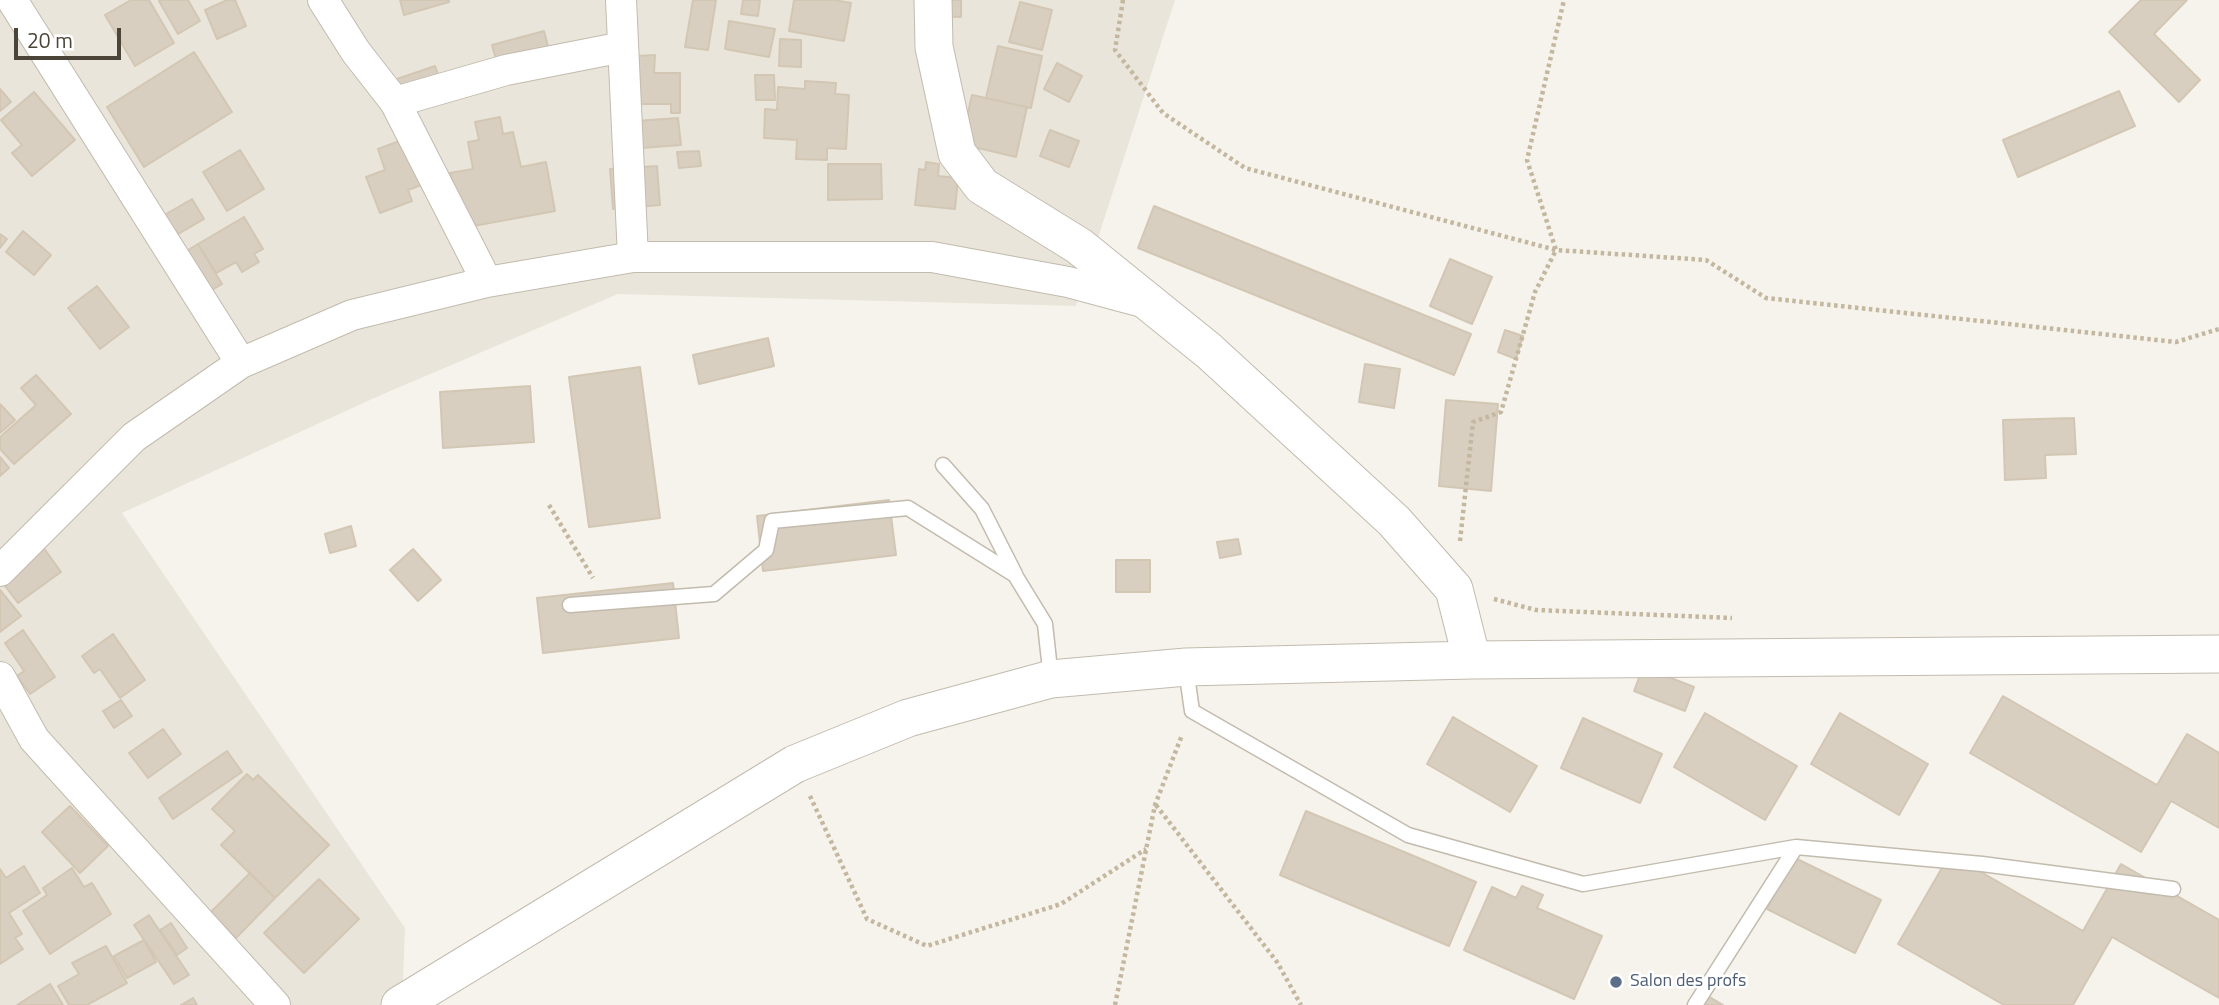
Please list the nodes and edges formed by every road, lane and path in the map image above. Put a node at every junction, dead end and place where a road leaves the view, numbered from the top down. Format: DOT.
graph roads {
  1 [pos="12,0"];
  2 [pos="323,0"];
  3 [pos="621,0"];
  4 [pos="933,0"];
  5 [pos="1123,0"];
  6 [pos="1564,0"];
  7 [pos="623,47"];
  8 [pos="395,102"];
  9 [pos="1556,250"];
  10 [pos="633,257"];
  11 [pos="487,282"];
  12 [pos="1149,304"];
  13 [pos="2219,329"];
  14 [pos="241,363"];
  15 [pos="943,465"];
  16 [pos="549,505"];
  17 [pos="0,572"];
  18 [pos="1015,575"];
  19 [pos="1454,589"];
  20 [pos="608,603"];
  21 [pos="570,605"];
  22 [pos="2219,654"];
  23 [pos="1472,660"];
  24 [pos="1186,667"];
  25 [pos="0,677"];
  26 [pos="1051,679"];
  27 [pos="1192,711"];
  28 [pos="795,764"];
  29 [pos="1155,805"];
  30 [pos="1796,847"];
  31 [pos="1146,849"];
  32 [pos="2174,889"];
  33 [pos="275,1005"];
  34 [pos="400,1005"];
  35 [pos="1115,1005"];
  36 [pos="1301,1005"];
  37 [pos="1695,1005"];
  1 -- 14 [label="street"];
  2 -- 8 [label="street"];
  3 -- 7 [label="street"];
  4 -- 12 [label="street"];
  5 -- 9 [label="path"];
  6 -- 9 [label="path"];
  7 -- 8 [label="street"];
  7 -- 10 [label="street"];
  8 -- 11 [label="street"];
  9 -- 13 [label="path"];
  9 -- 19 [label="path"];
  10 -- 11 [label="street"];
  10 -- 12 [label="street"];
  11 -- 14 [label="street"];
  12 -- 19 [label="street"];
  14 -- 17 [label="street"];
  15 -- 18 [label="lane"];
  16 -- 20 [label="path"];
  18 -- 20 [label="lane"];
  18 -- 26 [label="lane"];
  19 -- 23 [label="street"];
  20 -- 21 [label="lane"];
  22 -- 23 [label="street"];
  23 -- 24 [label="street"];
  24 -- 26 [label="street"];
  24 -- 27 [label="lane"];
  25 -- 33 [label="street"];
  26 -- 28 [label="street"];
  27 -- 29 [label="path"];
  27 -- 30 [label="lane"];
  28 -- 31 [label="path"];
  28 -- 34 [label="street"];
  29 -- 31 [label="path"];
  29 -- 36 [label="path"];
  30 -- 32 [label="lane"];
  30 -- 37 [label="lane"];
  31 -- 35 [label="path"];
}
